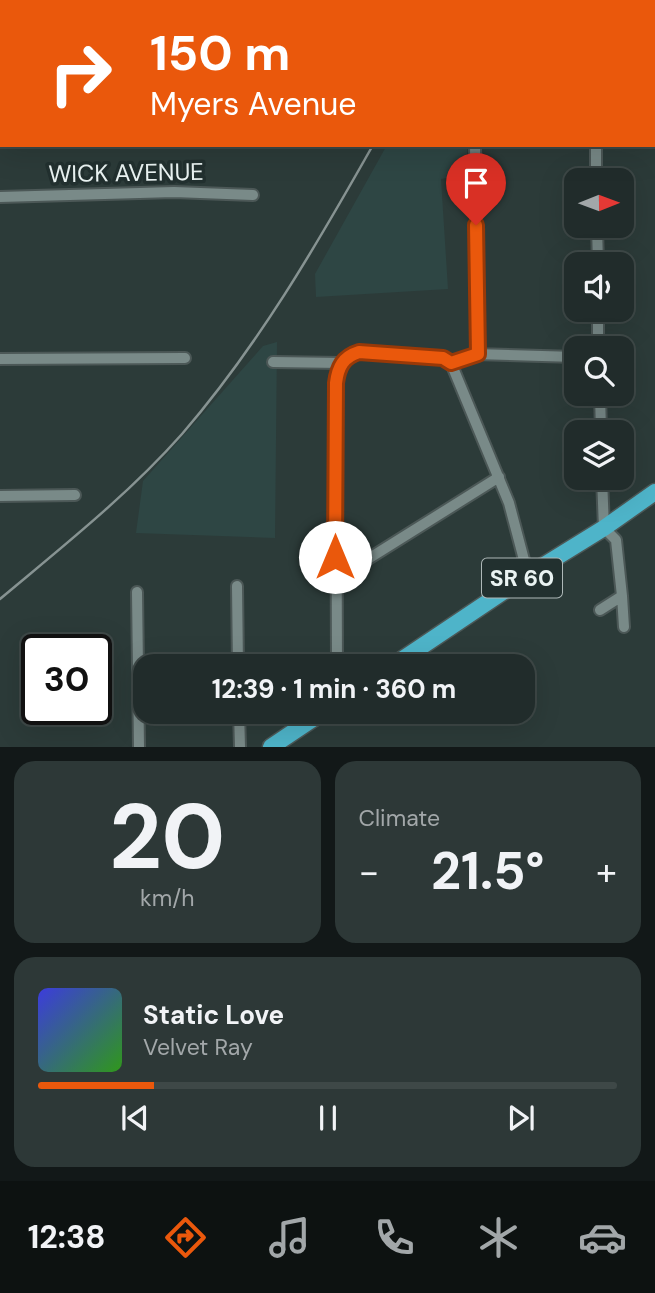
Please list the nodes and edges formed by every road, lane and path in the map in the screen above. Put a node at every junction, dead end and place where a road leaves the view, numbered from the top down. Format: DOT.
graph roads {
  1 [pos="475,147"];
  2 [pos="596,147"];
  3 [pos="596,168"];
  4 [pos="253,195"];
  5 [pos="0,197"];
  6 [pos="478,354"];
  7 [pos="564,356"];
  8 [pos="185,358"];
  9 [pos="0,359"];
  10 [pos="273,362"];
  11 [pos="342,363"];
  12 [pos="451,363"];
  13 [pos="499,477"];
  14 [pos="602,490"];
  15 [pos="655,492"];
  16 [pos="75,495"];
  17 [pos="0,496"];
  18 [pos="604,528"];
  19 [pos="528,575"];
  20 [pos="335,579"];
  21 [pos="237,586"];
  22 [pos="137,593"];
  23 [pos="622,596"];
  24 [pos="600,610"];
  25 [pos="624,627"];
  26 [pos="238,654"];
  27 [pos="337,654"];
  28 [pos="410,654"];
  29 [pos="239,724"];
  30 [pos="305,724"];
  31 [pos="139,747"];
  32 [pos="240,747"];
  33 [pos="271,747"];
  1 -- 6 [label="street"];
  2 -- 3 [label="street"];
  4 -- 5 [label="street, WICK AVENUE"];
  6 -- 7 [label="street"];
  6 -- 12 [label="street"];
  8 -- 9 [label="street"];
  10 -- 11 [label="street"];
  11 -- 12 [label="street"];
  11 -- 20 [label="street"];
  12 -- 13 [label="street"];
  13 -- 19 [label="street"];
  13 -- 20 [label="street"];
  14 -- 18 [label="street"];
  15 -- 18 [label="main road, SR 60"];
  16 -- 17 [label="street"];
  18 -- 19 [label="main road, SR 60"];
  18 -- 23 [label="street"];
  19 -- 28 [label="main road, SR 60"];
  20 -- 27 [label="street"];
  21 -- 26 [label="street"];
  22 -- 31 [label="street"];
  23 -- 24 [label="street"];
  23 -- 25 [label="street"];
  29 -- 32 [label="street"];
  30 -- 33 [label="main road"];
}
